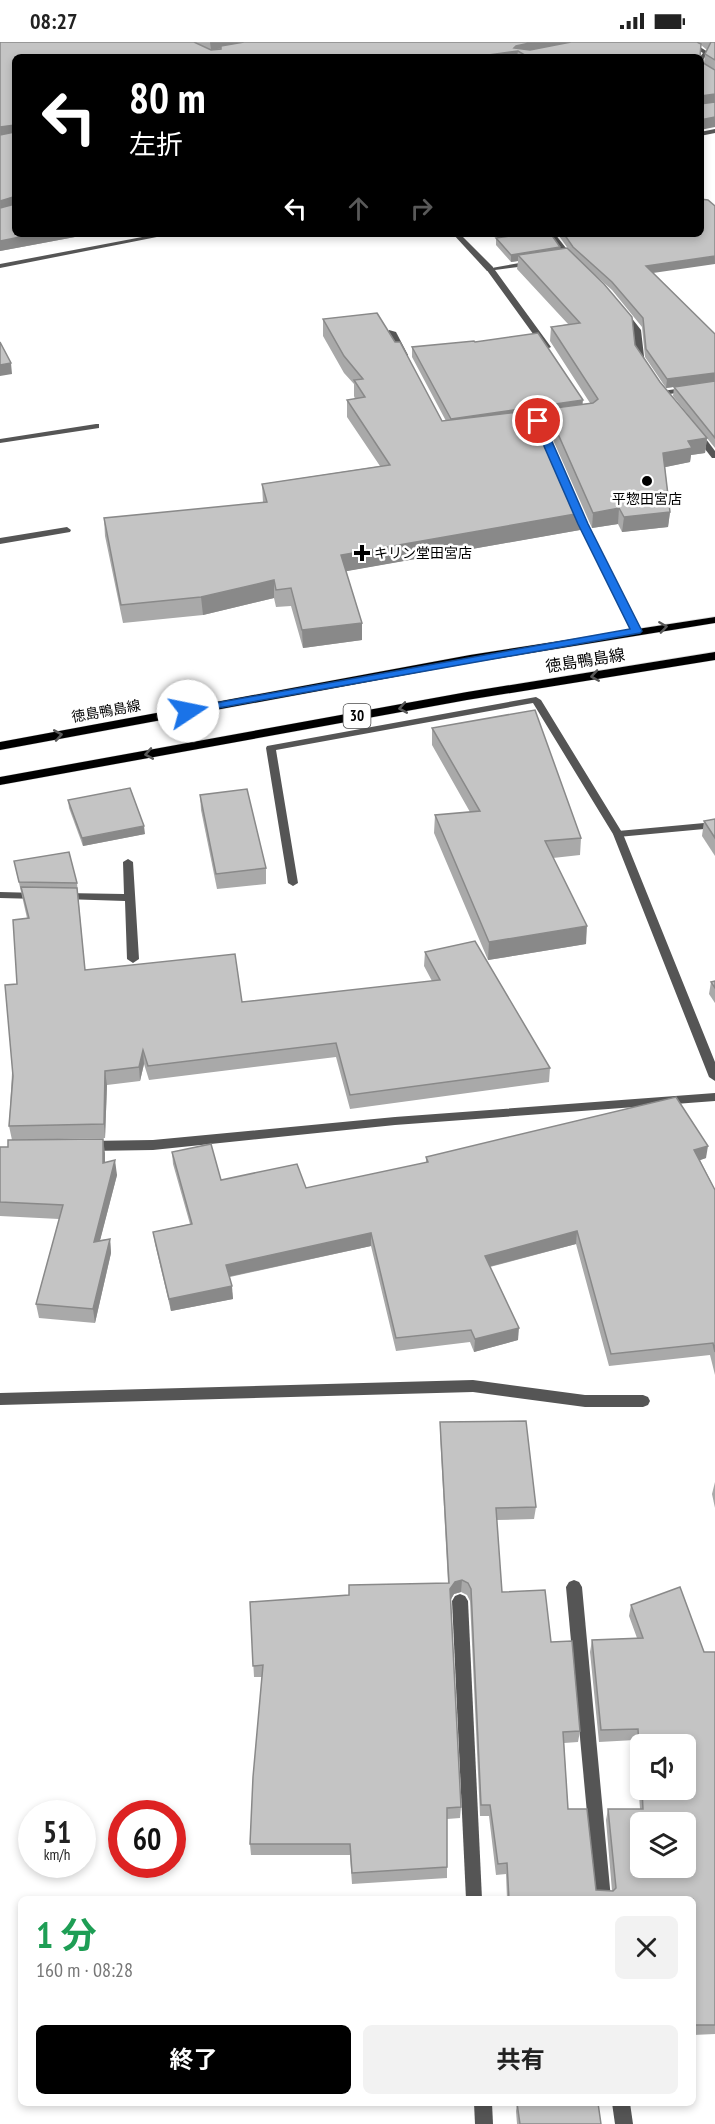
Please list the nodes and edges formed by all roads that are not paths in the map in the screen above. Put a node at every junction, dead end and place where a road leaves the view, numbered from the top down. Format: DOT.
graph roads {
  1 [pos="688,42"];
  2 [pos="704,56"];
  3 [pos="704,66"];
  4 [pos="708,70"];
  5 [pos="153,237"];
  6 [pos="459,237"];
  7 [pos="553,237"];
  8 [pos="569,257"];
  9 [pos="558,259"];
  10 [pos="535,262"];
  11 [pos="577,264"];
  12 [pos="0,266"];
  13 [pos="490,269"];
  14 [pos="615,303"];
  15 [pos="392,332"];
  16 [pos="552,355"];
  17 [pos="408,363"];
  18 [pos="645,367"];
  19 [pos="657,385"];
  20 [pos="715,385"];
  21 [pos="663,393"];
  22 [pos="670,401"];
  23 [pos="570,416"];
  24 [pos="538,421"];
  25 [pos="689,423"];
  26 [pos="515,424"];
  27 [pos="96,426"];
  28 [pos="543,431"];
  29 [pos="0,441"];
  30 [pos="715,456"];
  31 [pos="569,493"];
  32 [pos="67,530"];
  33 [pos="0,541"];
  34 [pos="715,620"];
  35 [pos="636,631"];
  36 [pos="715,656"];
  37 [pos="0,746"];
  38 [pos="0,781"];
  39 [pos="715,825"];
  40 [pos="618,834"];
  41 [pos="128,862"];
  42 [pos="293,883"];
  43 [pos="0,895"];
  44 [pos="128,898"];
  45 [pos="133,959"];
  46 [pos="715,1077"];
  47 [pos="715,1097"];
  48 [pos="71,1146"];
  49 [pos="0,1399"];
  50 [pos="644,1401"];
  51 [pos="574,1587"];
  52 [pos="460,1601"];
  53 [pos="474,1896"];
  54 [pos="603,1896"];
  55 [pos="483,2106"];
  56 [pos="621,2106"];
  57 [pos="484,2124"];
  58 [pos="624,2124"];
  1 -- 2 [label="street"];
  3 -- 4 [label="street"];
  5 -- 12 [label="street"];
  6 -- 13 [label="street"];
  7 -- 8 [label="street"];
  8 -- 9 [label="street"];
  8 -- 11 [label="street"];
  10 -- 13 [label="street"];
  13 -- 16 [label="street"];
  14 -- 18 [label="street"];
  15 -- 17 [label="street"];
  19 -- 21 [label="street"];
  20 -- 21 [label="street"];
  21 -- 22 [label="street"];
  23 -- 24 [label="street"];
  24 -- 26 [label="street"];
  24 -- 28 [label="street"];
  25 -- 30 [label="street"];
  27 -- 29 [label="street"];
  31 -- 35 [label="street"];
  32 -- 33 [label="street"];
  35 -- 34 [label="main road, 徳島鴨島線 / 30, one-way"];
  37 -- 35 [label="main road, 徳島鴨島線 / 30, one-way"];
  36 -- 38 [label="main road, 徳島鴨島線 / 30, one-way"];
  39 -- 40 [label="street"];
  40 -- 42 [label="street"];
  40 -- 46 [label="street"];
  41 -- 44 [label="street"];
  43 -- 44 [label="street"];
  44 -- 45 [label="street"];
  47 -- 48 [label="street"];
  49 -- 50 [label="street"];
  51 -- 54 [label="street"];
  52 -- 53 [label="street"];
  55 -- 57 [label="street"];
  56 -- 58 [label="street"];
}
